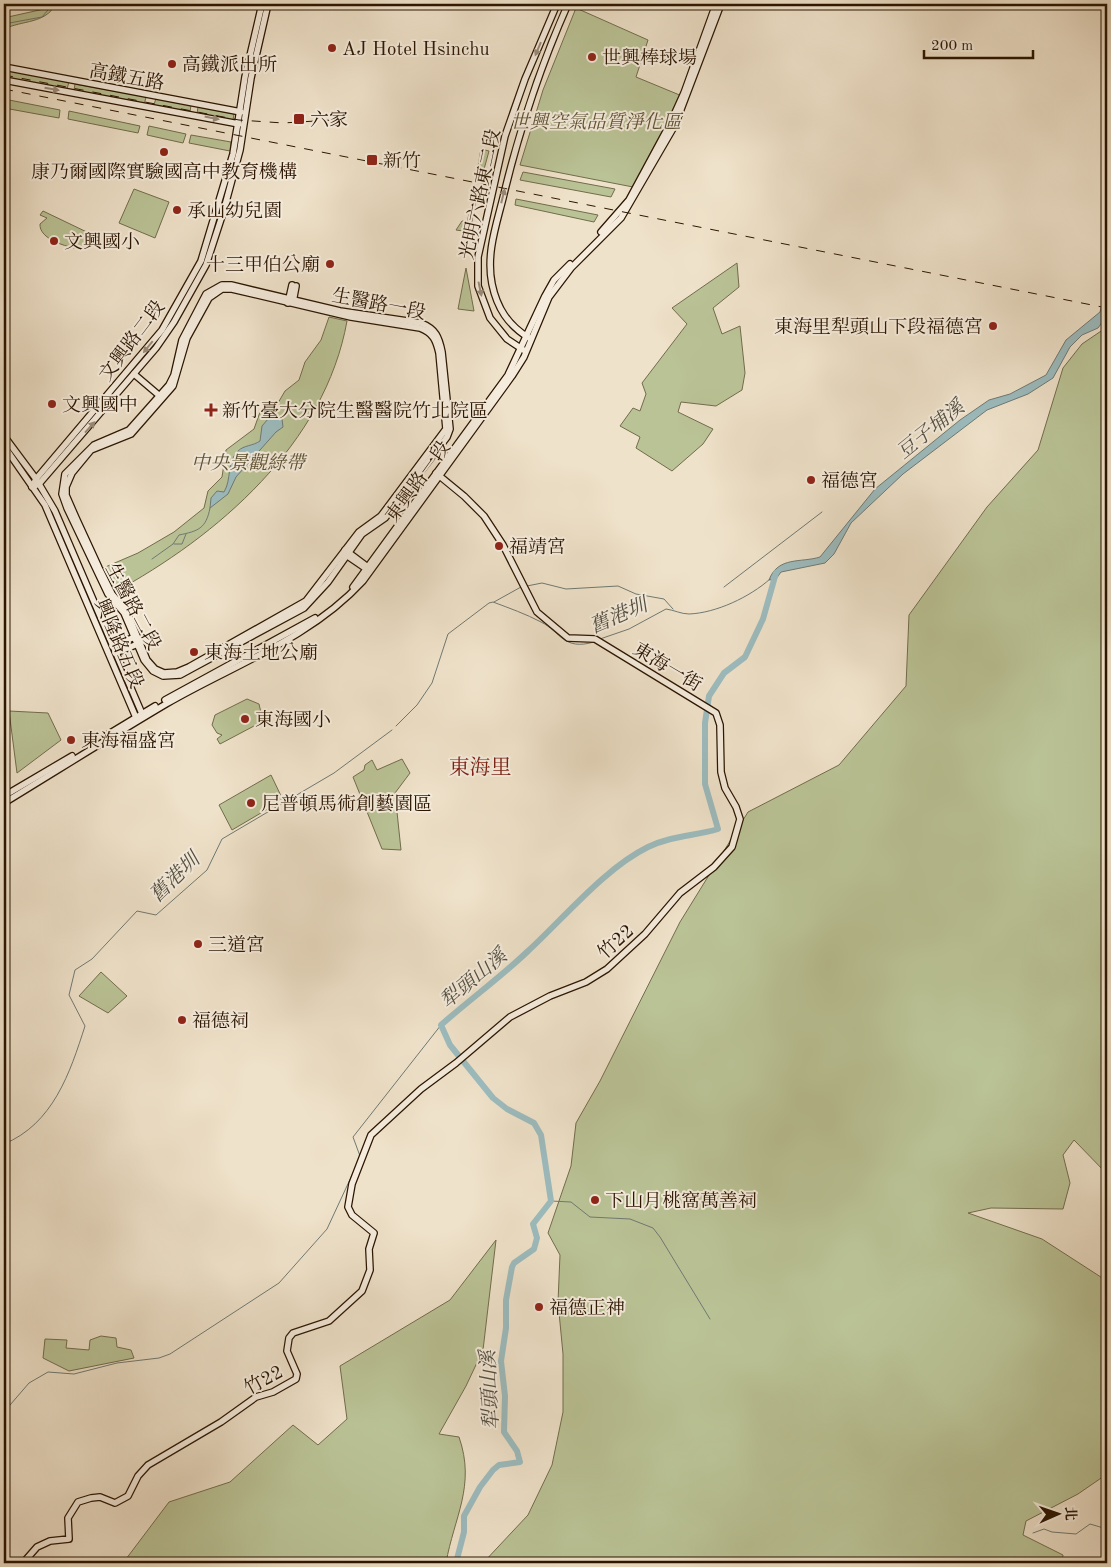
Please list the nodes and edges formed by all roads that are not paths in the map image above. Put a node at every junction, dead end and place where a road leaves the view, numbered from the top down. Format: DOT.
graph roads {
  1 [pos="262,4"];
  2 [pos="268,4"];
  3 [pos="557,4"];
  4 [pos="568,4"];
  5 [pos="716,4"];
  6 [pos="721,4"];
  7 [pos="4,67"];
  8 [pos="4,80"];
  9 [pos="242,112"];
  10 [pos="240,124"];
  11 [pos="294,286"];
  12 [pos="290,302"];
  13 [pos="529,338"];
  14 [pos="524,351"];
  15 [pos="131,374"];
  16 [pos="160,399"];
  17 [pos="4,436"];
  18 [pos="4,446"];
  19 [pos="438,474"];
  20 [pos="36,483"];
  21 [pos="346,552"];
  22 [pos="368,568"];
  23 [pos="138,640"];
  24 [pos="112,646"];
  25 [pos="115,653"];
  26 [pos="143,716"];
  27 [pos="136,719"];
  28 [pos="74,757"];
  29 [pos="4,796"];
  30 [pos="4,803"];
  31 [pos="736,807"];
  32 [pos="23,1563"];
  1 -- 9 [label="street, 文興路二段"];
  2 -- 9 [label="street, 文興路二段"];
  3 -- 14 [label="street, 光明六路東二段, one-way"];
  13 -- 4 [label="street, 光明六路東二段, one-way"];
  5 -- 13 [label="street, 東興路一段"];
  6 -- 13 [label="street, 東興路一段"];
  7 -- 9 [label="street, 高鐵五路"];
  8 -- 10 [label="street, 高鐵五路, one-way"];
  9 -- 10 [label="street, 文興路二段"];
  10 -- 15 [label="street, 文興路二段"];
  11 -- 12 [label="street"];
  12 -- 16 [label="street, 生醫路一段"];
  12 -- 21 [label="street, 生醫路一段"];
  13 -- 14 [label="street, 東興路一段"];
  14 -- 19 [label="street, 東興路一段"];
  15 -- 16 [label="street"];
  15 -- 20 [label="street, 文興路二段"];
  16 -- 23 [label="street, 生醫路二段"];
  17 -- 20 [label="street, 興隆路五段"];
  18 -- 20 [label="street, 興隆路五段"];
  19 -- 22 [label="street, 東興路一段"];
  19 -- 31 [label="street, 東海一街 / 竹22"];
  20 -- 24 [label="street, 興隆路五段"];
  20 -- 27 [label="street, 興隆路五段"];
  21 -- 22 [label="street"];
  21 -- 23 [label="street, 生醫路二段"];
  22 -- 26 [label="street, 東興路一段"];
  23 -- 24 [label="street"];
  23 -- 25 [label="street"];
  24 -- 25 [label="street, 興隆路五段"];
  25 -- 26 [label="street, 興隆路五段"];
  26 -- 27 [label="street, 東興路一段"];
  27 -- 28 [label="street, 東興路一段"];
  28 -- 29 [label="street"];
  28 -- 30 [label="street"];
  31 -- 32 [label="street, 竹22 / 竹22"];
}
